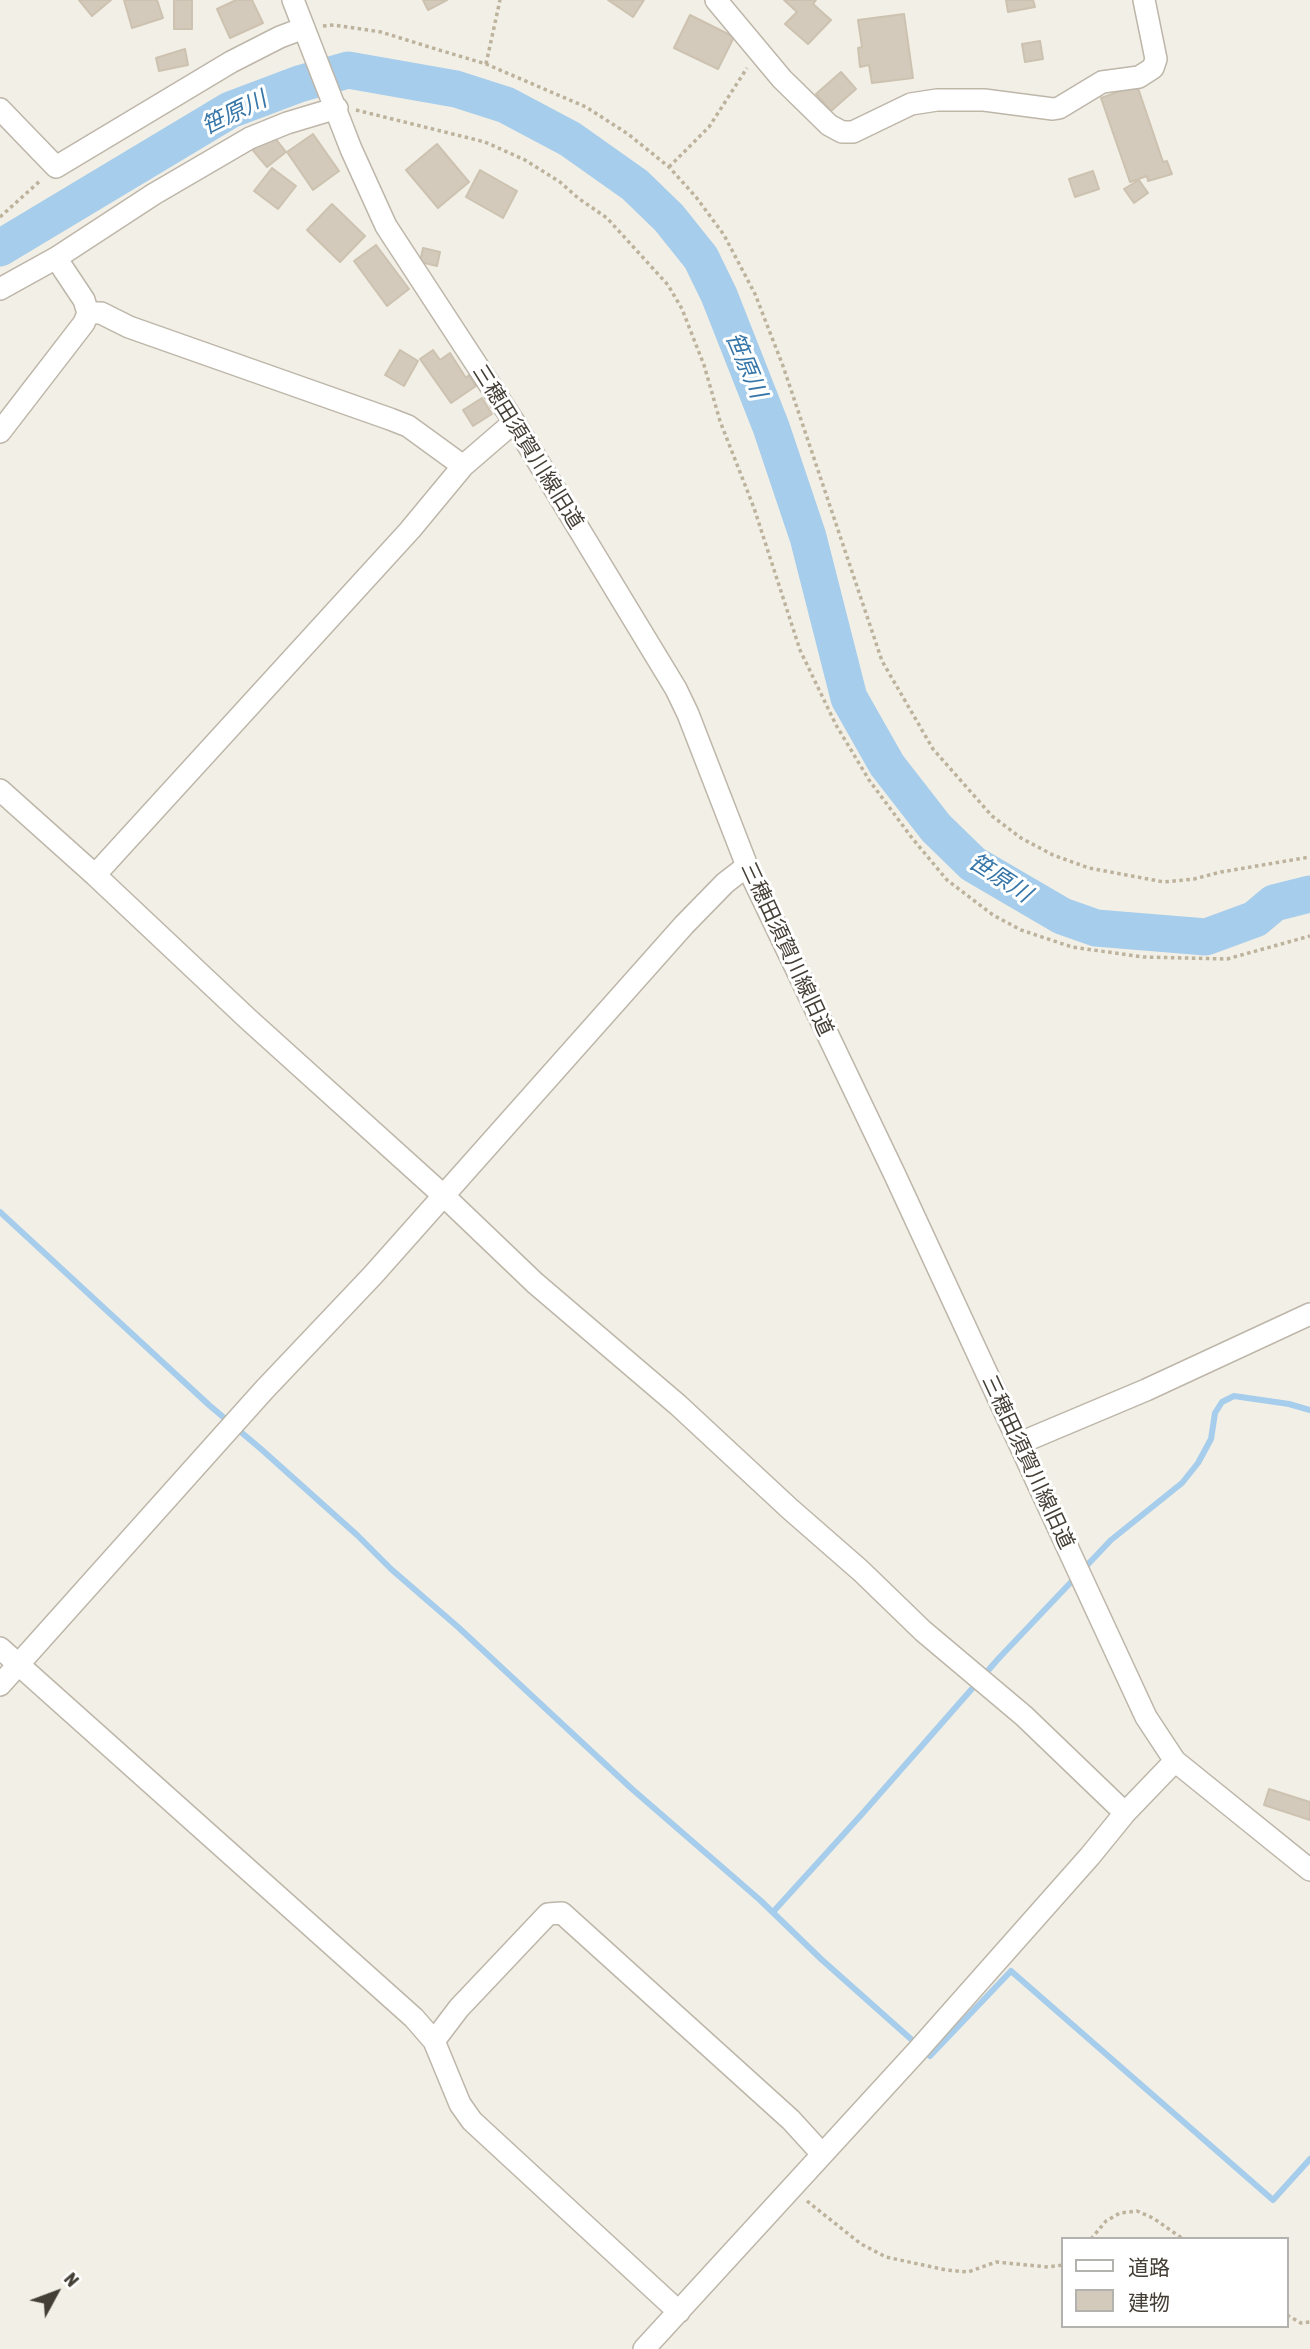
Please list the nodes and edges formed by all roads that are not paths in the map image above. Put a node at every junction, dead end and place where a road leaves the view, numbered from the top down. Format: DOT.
graph roads {
  1 [pos="293,0"];
  2 [pos="716,0"];
  3 [pos="1144,0"];
  4 [pos="306,33"];
  5 [pos="337,108"];
  6 [pos="0,109"];
  7 [pos="56,258"];
  8 [pos="0,289"];
  9 [pos="88,313"];
  10 [pos="514,422"];
  11 [pos="0,432"];
  12 [pos="463,466"];
  13 [pos="0,790"];
  14 [pos="747,866"];
  15 [pos="95,875"];
  16 [pos="444,1196"];
  17 [pos="1310,1314"];
  18 [pos="1020,1443"];
  19 [pos="0,1647"];
  20 [pos="18,1664"];
  21 [pos="0,1685"];
  22 [pos="1175,1761"];
  23 [pos="1125,1812"];
  24 [pos="1310,1870"];
  25 [pos="434,2041"];
  26 [pos="822,2154"];
  27 [pos="679,2312"];
  28 [pos="644,2349"];
  1 -- 4 [label="street, 三穂田須賀川線旧道"];
  2 -- 3 [label="street"];
  4 -- 5 [label="street, 三穂田須賀川線旧道"];
  4 -- 6 [label="street"];
  5 -- 7 [label="street"];
  5 -- 10 [label="street, 三穂田須賀川線旧道"];
  7 -- 8 [label="street"];
  7 -- 9 [label="street"];
  9 -- 11 [label="street"];
  9 -- 12 [label="street"];
  10 -- 12 [label="street"];
  10 -- 14 [label="street, 三穂田須賀川線旧道"];
  12 -- 15 [label="street"];
  13 -- 15 [label="street"];
  14 -- 16 [label="street"];
  14 -- 18 [label="street, 三穂田須賀川線旧道"];
  15 -- 16 [label="street"];
  16 -- 20 [label="street"];
  16 -- 23 [label="street"];
  17 -- 18 [label="street"];
  18 -- 22 [label="street, 三穂田須賀川線旧道"];
  19 -- 20 [label="street"];
  20 -- 21 [label="street"];
  20 -- 25 [label="street"];
  22 -- 23 [label="street"];
  22 -- 24 [label="street, 三穂田須賀川線旧道"];
  23 -- 26 [label="street"];
  25 -- 26 [label="street"];
  25 -- 27 [label="street"];
  26 -- 27 [label="street"];
  27 -- 28 [label="street"];
}
